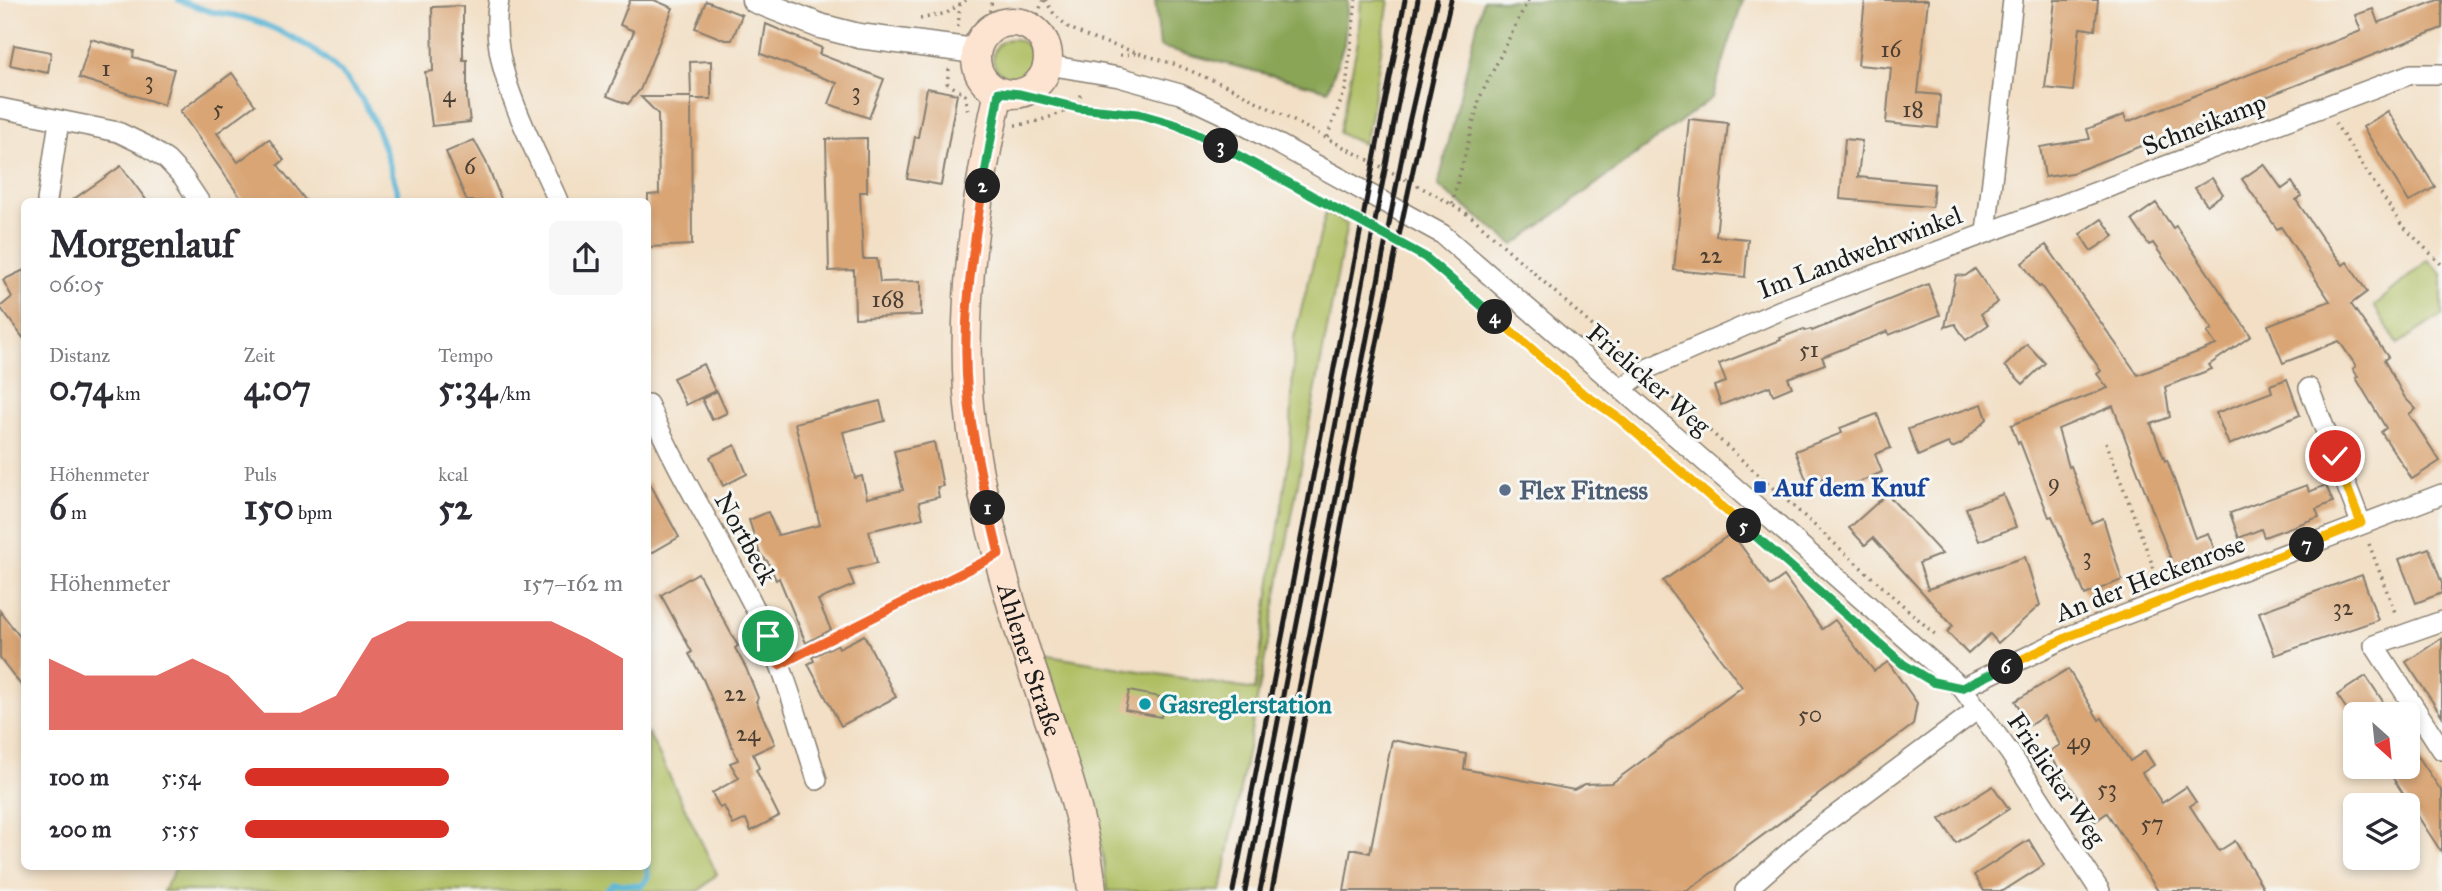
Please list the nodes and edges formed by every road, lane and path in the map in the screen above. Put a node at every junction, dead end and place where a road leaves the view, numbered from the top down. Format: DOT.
graph roads {
  1 [pos="499,0"];
  2 [pos="754,0"];
  3 [pos="966,0"];
  4 [pos="992,0"];
  5 [pos="1044,0"];
  6 [pos="1356,0"];
  7 [pos="1528,0"];
  8 [pos="2013,0"];
  9 [pos="960,5"];
  10 [pos="1020,16"];
  11 [pos="1090,38"];
  12 [pos="980,42"];
  13 [pos="1048,65"];
  14 [pos="2442,74"];
  15 [pos="1010,93"];
  16 [pos="2325,106"];
  17 [pos="0,108"];
  18 [pos="60,121"];
  19 [pos="1327,137"];
  20 [pos="47,198"];
  21 [pos="197,198"];
  22 [pos="557,198"];
  23 [pos="1452,205"];
  24 [pos="1986,232"];
  25 [pos="2442,265"];
  26 [pos="1643,372"];
  27 [pos="2309,388"];
  28 [pos="1620,389"];
  29 [pos="651,411"];
  30 [pos="2106,442"];
  31 [pos="2442,494"];
  32 [pos="2361,523"];
  33 [pos="999,554"];
  34 [pos="1788,564"];
  35 [pos="2166,600"];
  36 [pos="2442,621"];
  37 [pos="2402,634"];
  38 [pos="1941,641"];
  39 [pos="779,665"];
  40 [pos="1962,688"];
  41 [pos="1978,709"];
  42 [pos="2442,750"];
  43 [pos="817,780"];
  44 [pos="1092,891"];
  45 [pos="1745,891"];
  46 [pos="2100,891"];
  1 -- 22 [label="street"];
  2 -- 12 [label="street"];
  3 -- 9 [label="path"];
  4 -- 12 [label="path"];
  5 -- 10 [label="path"];
  5 -- 11 [label="path"];
  6 -- 19 [label="path"];
  7 -- 23 [label="path"];
  8 -- 24 [label="street, Im Landwehrwinkel"];
  10 -- 12 [label="main road"];
  10 -- 13 [label="main road"];
  12 -- 15 [label="main road"];
  13 -- 15 [label="main road"];
  13 -- 28 [label="street, Frielicker Weg"];
  14 -- 16 [label="street, Schneikamp"];
  15 -- 33 [label="main road, Ahlener Straße"];
  15 -- 34 [label="path"];
  16 -- 24 [label="street, Schneikamp"];
  16 -- 25 [label="path"];
  17 -- 18 [label="street"];
  18 -- 20 [label="street"];
  18 -- 21 [label="street"];
  24 -- 26 [label="street, Im Landwehrwinkel"];
  26 -- 28 [label="street, Im Landwehrwinkel"];
  26 -- 38 [label="path"];
  27 -- 32 [label="street"];
  28 -- 40 [label="street, Frielicker Weg"];
  29 -- 39 [label="street, Nortbeck"];
  30 -- 35 [label="path"];
  31 -- 32 [label="street, An der Heckenrose"];
  32 -- 35 [label="street, An der Heckenrose"];
  32 -- 37 [label="path"];
  33 -- 39 [label="lane"];
  33 -- 44 [label="main road, Ahlener Straße"];
  35 -- 40 [label="street, An der Heckenrose"];
  36 -- 37 [label="street"];
  37 -- 42 [label="street"];
  39 -- 43 [label="street, Nortbeck"];
  40 -- 41 [label="street, Frielicker Weg"];
  41 -- 45 [label="street"];
  41 -- 46 [label="street, Frielicker Weg"];
}
